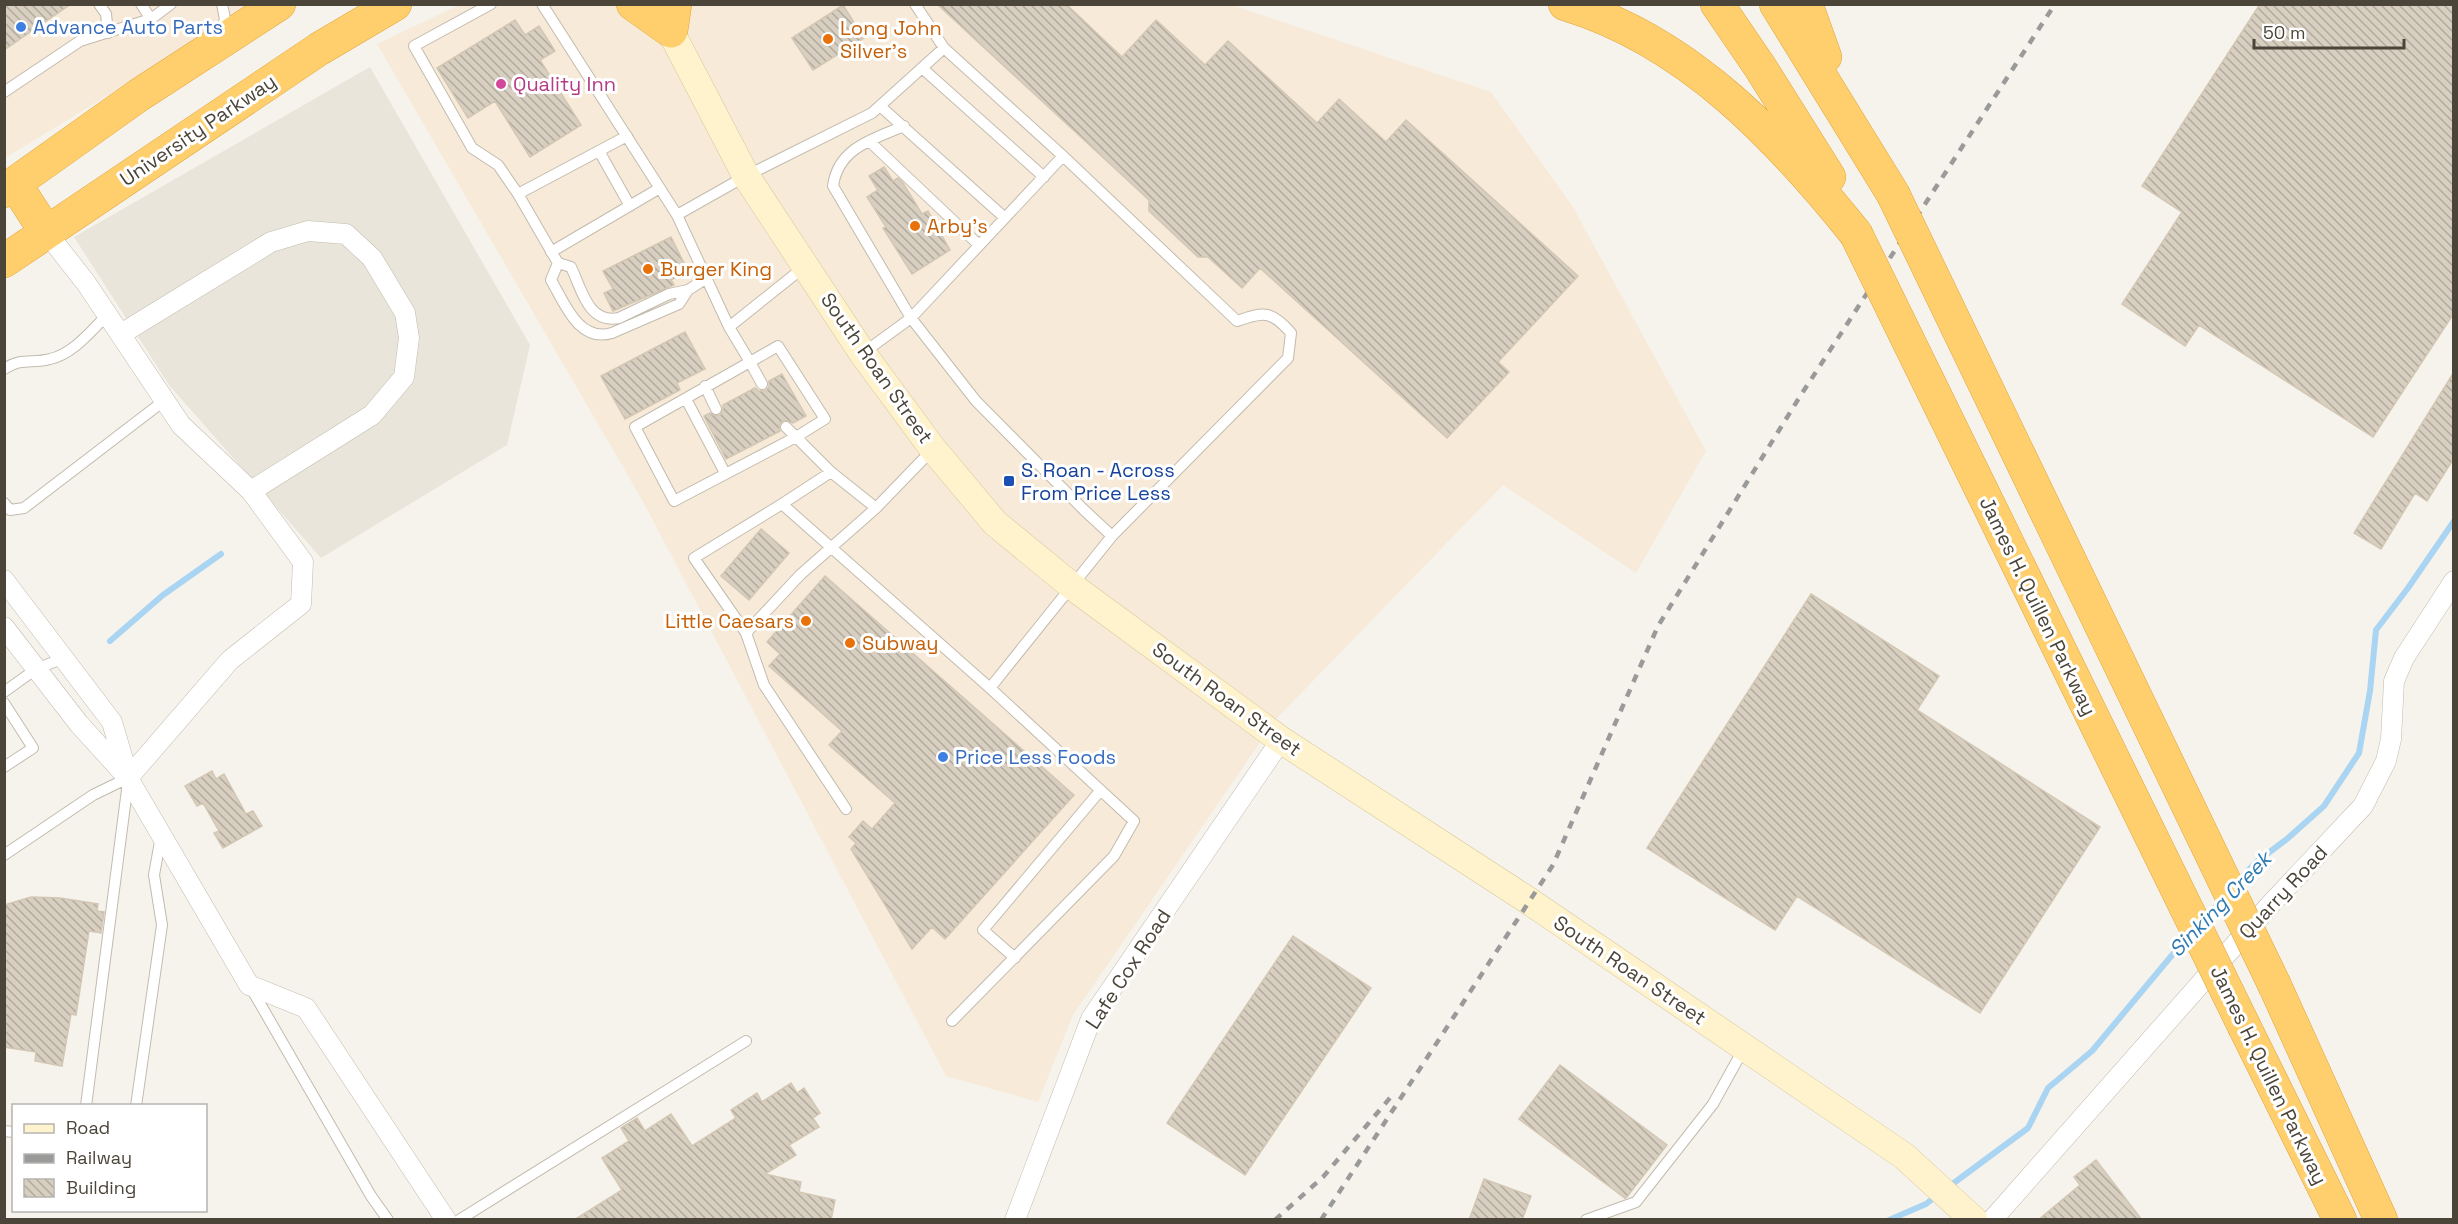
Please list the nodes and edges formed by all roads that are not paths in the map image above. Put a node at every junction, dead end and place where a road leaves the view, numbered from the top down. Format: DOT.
graph roads {
  1 [pos="99,4"];
  2 [pos="141,4"];
  3 [pos="171,4"];
  4 [pos="222,4"];
  5 [pos="279,4"];
  6 [pos="395,4"];
  7 [pos="491,4"];
  8 [pos="542,4"];
  9 [pos="633,4"];
  10 [pos="915,4"];
  11 [pos="1565,4"];
  12 [pos="1717,4"];
  13 [pos="1776,4"];
  14 [pos="1806,4"];
  15 [pos="667,13"];
  16 [pos="151,19"];
  17 [pos="108,33"];
  18 [pos="216,44"];
  19 [pos="944,48"];
  20 [pos="922,68"];
  21 [pos="4,92"];
  22 [pos="880,106"];
  23 [pos="904,126"];
  24 [pos="1851,127"];
  25 [pos="627,136"];
  26 [pos="869,141"];
  27 [pos="599,152"];
  28 [pos="1063,156"];
  29 [pos="746,176"];
  30 [pos="1044,177"];
  31 [pos="10,184"];
  32 [pos="660,188"];
  33 [pos="518,194"];
  34 [pos="630,206"];
  35 [pos="677,215"];
  36 [pos="1005,219"];
  37 [pos="46,232"];
  38 [pos="1856,234"];
  39 [pos="979,245"];
  40 [pos="551,252"];
  41 [pos="4,261"];
  42 [pos="558,263"];
  43 [pos="805,266"];
  44 [pos="707,278"];
  45 [pos="688,290"];
  46 [pos="107,315"];
  47 [pos="911,318"];
  48 [pos="729,327"];
  49 [pos="121,334"];
  50 [pos="863,354"];
  51 [pos="750,362"];
  52 [pos="4,369"];
  53 [pos="762,384"];
  54 [pos="705,386"];
  55 [pos="686,399"];
  56 [pos="165,400"];
  57 [pos="716,409"];
  58 [pos="786,427"];
  59 [pos="796,437"];
  60 [pos="933,449"];
  61 [pos="739,453"];
  62 [pos="746,463"];
  63 [pos="831,472"];
  64 [pos="725,473"];
  65 [pos="251,491"];
  66 [pos="4,502"];
  67 [pos="782,504"];
  68 [pos="876,508"];
  69 [pos="1112,536"];
  70 [pos="833,548"];
  71 [pos="4,580"];
  72 [pos="2454,581"];
  73 [pos="1073,587"];
  74 [pos="4,627"];
  75 [pos="746,633"];
  76 [pos="64,658"];
  77 [pos="36,669"];
  78 [pos="990,688"];
  79 [pos="4,692"];
  80 [pos="4,703"];
  81 [pos="1281,740"];
  82 [pos="4,767"];
  83 [pos="128,778"];
  84 [pos="1100,791"];
  85 [pos="846,809"];
  86 [pos="161,834"];
  87 [pos="4,855"];
  88 [pos="1015,958"];
  89 [pos="249,985"];
  90 [pos="952,1021"];
  91 [pos="746,1041"];
  92 [pos="1744,1047"];
  93 [pos="86,1104"];
  94 [pos="136,1104"];
  95 [pos="1970,1215"];
  96 [pos="388,1220"];
  97 [pos="446,1220"];
  98 [pos="459,1220"];
  99 [pos="1015,1220"];
  100 [pos="1586,1220"];
  101 [pos="1992,1220"];
  102 [pos="2340,1220"];
  103 [pos="2381,1220"];
  1 -- 17 [label="lane"];
  2 -- 16 [label="lane"];
  3 -- 16 [label="lane"];
  4 -- 18 [label="lane"];
  5 -- 18 [label="highway"];
  6 -- 37 [label="highway, University Parkway"];
  7 -- 33 [label="lane"];
  8 -- 25 [label="lane"];
  9 -- 15 [label="highway"];
  10 -- 19 [label="lane"];
  11 -- 38 [label="highway"];
  12 -- 38 [label="highway, James H. Quillen Parkway"];
  13 -- 24 [label="highway, James H. Quillen Parkway"];
  14 -- 24 [label="highway"];
  15 -- 29 [label="main road, South Roan Street"];
  16 -- 17 [label="lane"];
  17 -- 21 [label="lane"];
  18 -- 31 [label="highway"];
  19 -- 20 [label="lane"];
  19 -- 28 [label="lane"];
  20 -- 22 [label="lane"];
  20 -- 30 [label="lane"];
  22 -- 23 [label="lane"];
  22 -- 29 [label="lane"];
  23 -- 26 [label="lane"];
  23 -- 36 [label="lane"];
  24 -- 103 [label="highway, James H. Quillen Parkway, bridge"];
  25 -- 27 [label="lane"];
  25 -- 32 [label="lane"];
  26 -- 39 [label="lane"];
  26 -- 47 [label="lane"];
  27 -- 33 [label="lane"];
  27 -- 34 [label="lane"];
  28 -- 30 [label="lane"];
  28 -- 69 [label="lane"];
  29 -- 35 [label="lane"];
  29 -- 43 [label="main road, South Roan Street"];
  30 -- 36 [label="lane"];
  31 -- 37 [label="highway"];
  32 -- 34 [label="lane"];
  32 -- 35 [label="lane"];
  33 -- 40 [label="lane"];
  34 -- 40 [label="lane"];
  35 -- 44 [label="lane"];
  36 -- 39 [label="lane"];
  37 -- 41 [label="highway, University Parkway"];
  37 -- 46 [label="street"];
  38 -- 102 [label="highway, James H. Quillen Parkway, bridge"];
  39 -- 47 [label="lane"];
  40 -- 42 [label="lane"];
  42 -- 45 [label="lane"];
  42 -- 45 [label="lane"];
  43 -- 48 [label="lane"];
  43 -- 50 [label="main road, South Roan Street"];
  44 -- 45 [label="lane"];
  44 -- 48 [label="lane"];
  46 -- 49 [label="street"];
  46 -- 52 [label="lane"];
  47 -- 50 [label="lane"];
  47 -- 69 [label="lane"];
  48 -- 51 [label="lane"];
  49 -- 56 [label="street"];
  49 -- 65 [label="street"];
  50 -- 60 [label="main road, South Roan Street"];
  51 -- 53 [label="lane"];
  51 -- 54 [label="lane"];
  51 -- 59 [label="lane"];
  54 -- 55 [label="lane"];
  54 -- 57 [label="lane"];
  55 -- 64 [label="lane"];
  55 -- 64 [label="lane"];
  56 -- 65 [label="street"];
  56 -- 66 [label="lane"];
  58 -- 59 [label="lane"];
  59 -- 62 [label="lane"];
  59 -- 63 [label="lane"];
  60 -- 68 [label="lane"];
  60 -- 73 [label="main road, South Roan Street"];
  61 -- 62 [label="lane"];
  62 -- 64 [label="lane"];
  63 -- 67 [label="lane"];
  63 -- 68 [label="lane"];
  65 -- 83 [label="street"];
  67 -- 70 [label="lane"];
  67 -- 75 [label="lane"];
  68 -- 70 [label="lane"];
  69 -- 73 [label="lane"];
  70 -- 75 [label="lane"];
  70 -- 78 [label="lane"];
  71 -- 76 [label="street"];
  72 -- 101 [label="street, Quarry Road"];
  73 -- 78 [label="lane"];
  73 -- 81 [label="main road, South Roan Street"];
  74 -- 77 [label="street"];
  75 -- 85 [label="lane"];
  76 -- 77 [label="lane"];
  76 -- 83 [label="street"];
  77 -- 79 [label="lane"];
  77 -- 83 [label="street"];
  78 -- 84 [label="lane"];
  80 -- 82 [label="lane"];
  81 -- 92 [label="main road, South Roan Street"];
  81 -- 99 [label="street, Lafe Cox Road"];
  83 -- 86 [label="street"];
  83 -- 87 [label="lane"];
  83 -- 93 [label="lane"];
  84 -- 88 [label="lane"];
  84 -- 88 [label="lane"];
  86 -- 89 [label="street"];
  86 -- 94 [label="lane"];
  88 -- 90 [label="lane"];
  89 -- 96 [label="lane"];
  89 -- 97 [label="street"];
  91 -- 98 [label="lane"];
  92 -- 95 [label="main road, South Roan Street"];
  92 -- 100 [label="lane"];
}
